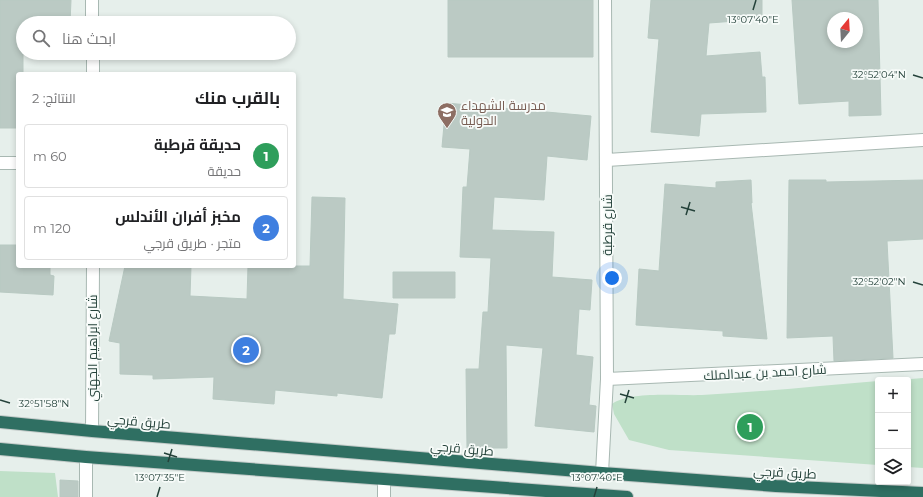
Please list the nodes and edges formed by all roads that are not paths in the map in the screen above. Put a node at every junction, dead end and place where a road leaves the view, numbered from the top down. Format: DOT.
graph roads {
  1 [pos="92,0"];
  2 [pos="605,0"];
  3 [pos="92,16"];
  4 [pos="92,60"];
  5 [pos="93,72"];
  6 [pos="923,140"];
  7 [pos="607,160"];
  8 [pos="0,163"];
  9 [pos="16,163"];
  10 [pos="92,268"];
  11 [pos="923,364"];
  12 [pos="607,379"];
  13 [pos="0,422"];
  14 [pos="92,431"];
  15 [pos="0,449"];
  16 [pos="86,457"];
  17 [pos="602,473"];
  18 [pos="384,480"];
  19 [pos="923,493"];
  20 [pos="86,497"];
  21 [pos="384,497"];
  22 [pos="627,497"];
  1 -- 3 [label="street"];
  2 -- 7 [label="street, شارع قرطبة"];
  4 -- 5 [label="street"];
  6 -- 7 [label="street"];
  7 -- 12 [label="street, شارع قرطبة"];
  8 -- 9 [label="street"];
  10 -- 14 [label="street, شارع ابراهيم الجهني"];
  11 -- 12 [label="street, شارع احمد بن عبدالملك"];
  12 -- 17 [label="street, شارع قرطبة"];
  13 -- 14 [label="highway, طريق قرجي"];
  14 -- 17 [label="highway, طريق قرجي"];
  15 -- 16 [label="highway"];
  16 -- 18 [label="highway"];
  16 -- 20 [label="street"];
  17 -- 19 [label="highway, طريق قرجي"];
  18 -- 21 [label="street"];
  18 -- 22 [label="highway"];
}
